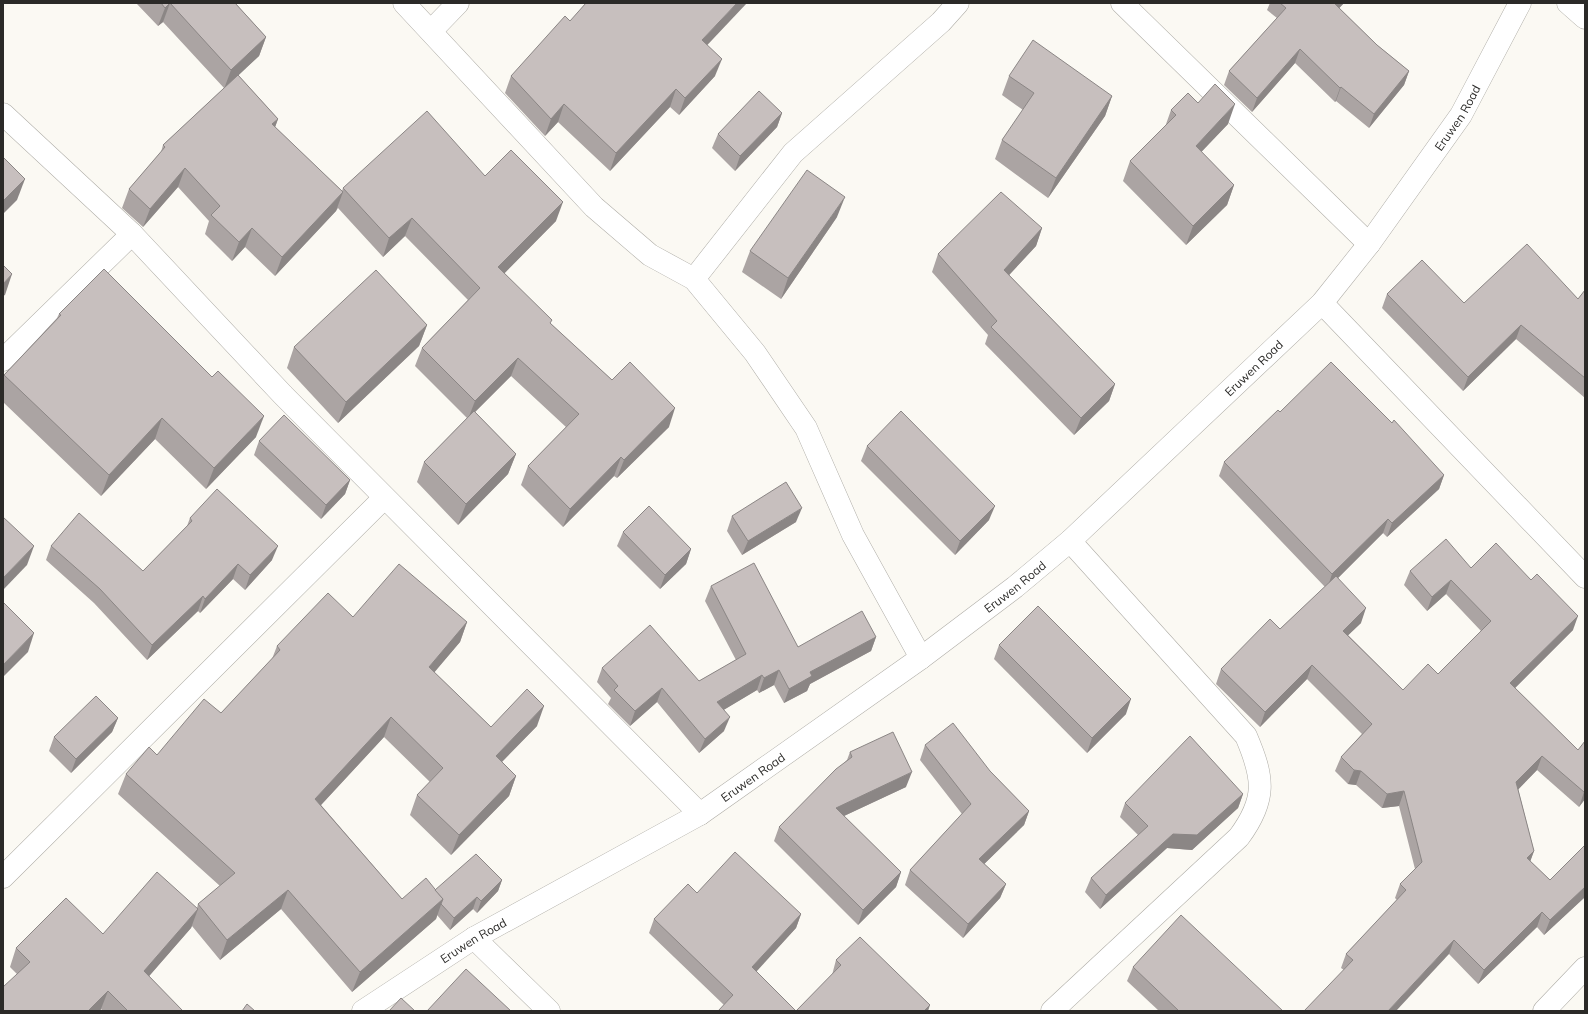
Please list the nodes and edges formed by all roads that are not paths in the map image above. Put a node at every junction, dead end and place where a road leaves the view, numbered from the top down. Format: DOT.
graph roads {
  1 [pos="404,3"];
  2 [pos="458,3"];
  3 [pos="958,3"];
  4 [pos="1122,3"];
  5 [pos="1520,3"];
  6 [pos="1568,3"];
  7 [pos="1585,18"];
  8 [pos="431,31"];
  9 [pos="3,114"];
  10 [pos="132,234"];
  11 [pos="1369,244"];
  12 [pos="694,279"];
  13 [pos="1322,303"];
  14 [pos="3,360"];
  15 [pos="384,498"];
  16 [pos="1070,541"];
  17 [pos="1585,576"];
  18 [pos="921,658"];
  19 [pos="700,814"];
  20 [pos="3,877"];
  21 [pos="474,938"];
  22 [pos="1585,968"];
  23 [pos="363,1011"];
  24 [pos="549,1011"];
  25 [pos="1052,1011"];
  26 [pos="1544,1011"];
  1 -- 8 [label="street"];
  2 -- 8 [label="street"];
  3 -- 12 [label="street"];
  4 -- 11 [label="street"];
  5 -- 11 [label="street, Eruwen Road"];
  6 -- 7 [label="street"];
  8 -- 12 [label="street"];
  9 -- 10 [label="street"];
  10 -- 14 [label="street"];
  10 -- 15 [label="street"];
  11 -- 13 [label="street, Eruwen Road"];
  12 -- 18 [label="street"];
  13 -- 16 [label="street, Eruwen Road"];
  13 -- 17 [label="street"];
  15 -- 19 [label="street"];
  15 -- 20 [label="street"];
  16 -- 18 [label="street, Eruwen Road"];
  16 -- 25 [label="street"];
  18 -- 19 [label="street, Eruwen Road"];
  19 -- 21 [label="street, Eruwen Road"];
  21 -- 23 [label="street, Eruwen Road"];
  21 -- 24 [label="street"];
  22 -- 26 [label="street"];
}
